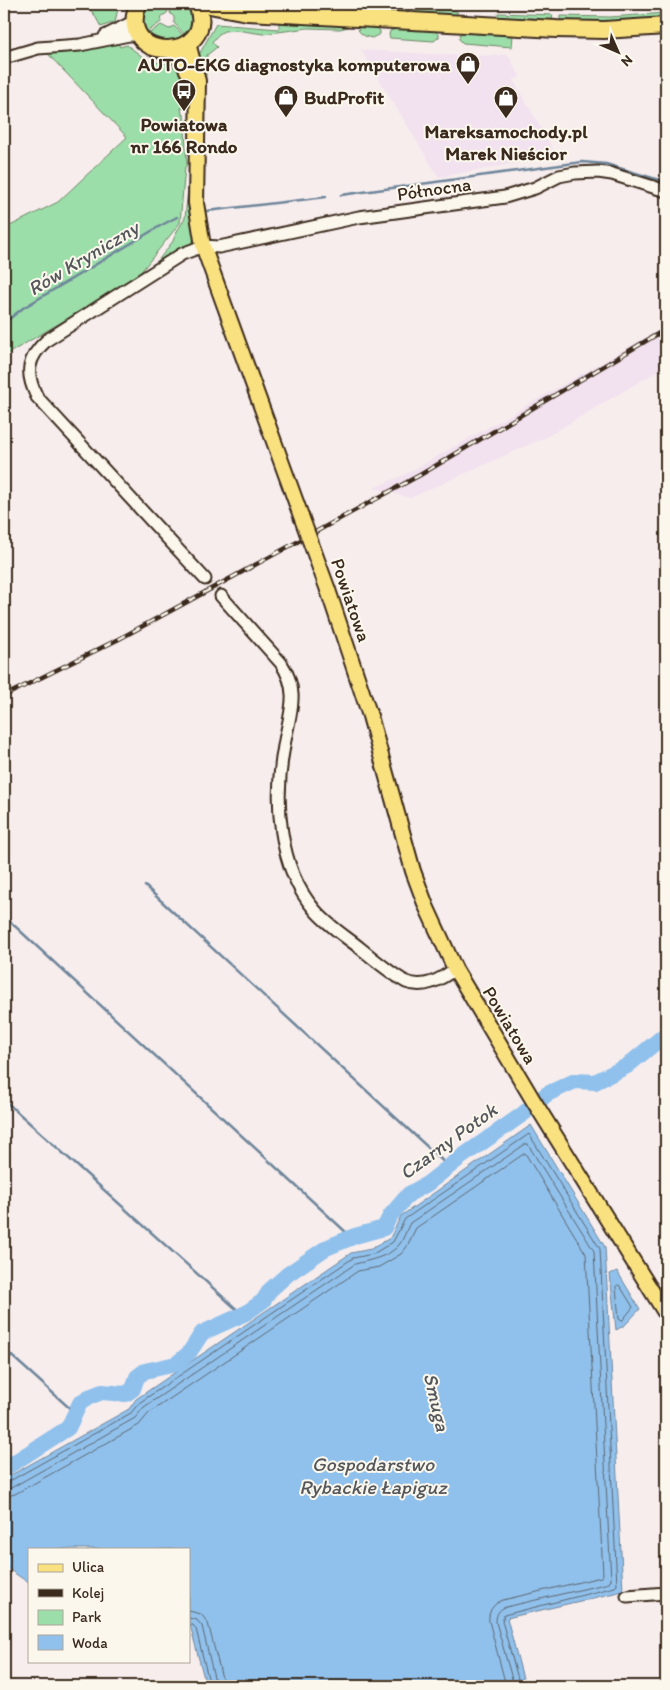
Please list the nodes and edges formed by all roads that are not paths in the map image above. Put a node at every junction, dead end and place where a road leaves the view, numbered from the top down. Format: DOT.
graph roads {
  1 [pos="138,4"];
  2 [pos="197,4"];
  3 [pos="204,4"];
  4 [pos="326,10"];
  5 [pos="247,12"];
  6 [pos="200,22"];
  7 [pos="666,26"];
  8 [pos="138,28"];
  9 [pos="188,43"];
  10 [pos="170,50"];
  11 [pos="4,58"];
  12 [pos="197,93"];
  13 [pos="666,191"];
  14 [pos="203,246"];
  15 [pos="205,578"];
  16 [pos="221,596"];
  17 [pos="455,969"];
  18 [pos="666,1314"];
  19 [pos="666,1593"];
  20 [pos="627,1596"];
  1 -- 8 [label="highway"];
  2 -- 6 [label="highway"];
  3 -- 5 [label="highway"];
  4 -- 5 [label="highway"];
  4 -- 7 [label="highway"];
  5 -- 6 [label="highway"];
  6 -- 9 [label="highway"];
  8 -- 10 [label="highway"];
  8 -- 11 [label="street"];
  9 -- 10 [label="highway"];
  9 -- 12 [label="main road, Powiatowa"];
  10 -- 12 [label="main road, Powiatowa"];
  12 -- 14 [label="main road, Powiatowa"];
  13 -- 14 [label="street, Północna"];
  14 -- 15 [label="street"];
  14 -- 17 [label="main road, Powiatowa, bridge"];
  16 -- 17 [label="street"];
  17 -- 18 [label="main road, Powiatowa"];
  19 -- 20 [label="street"];
}
